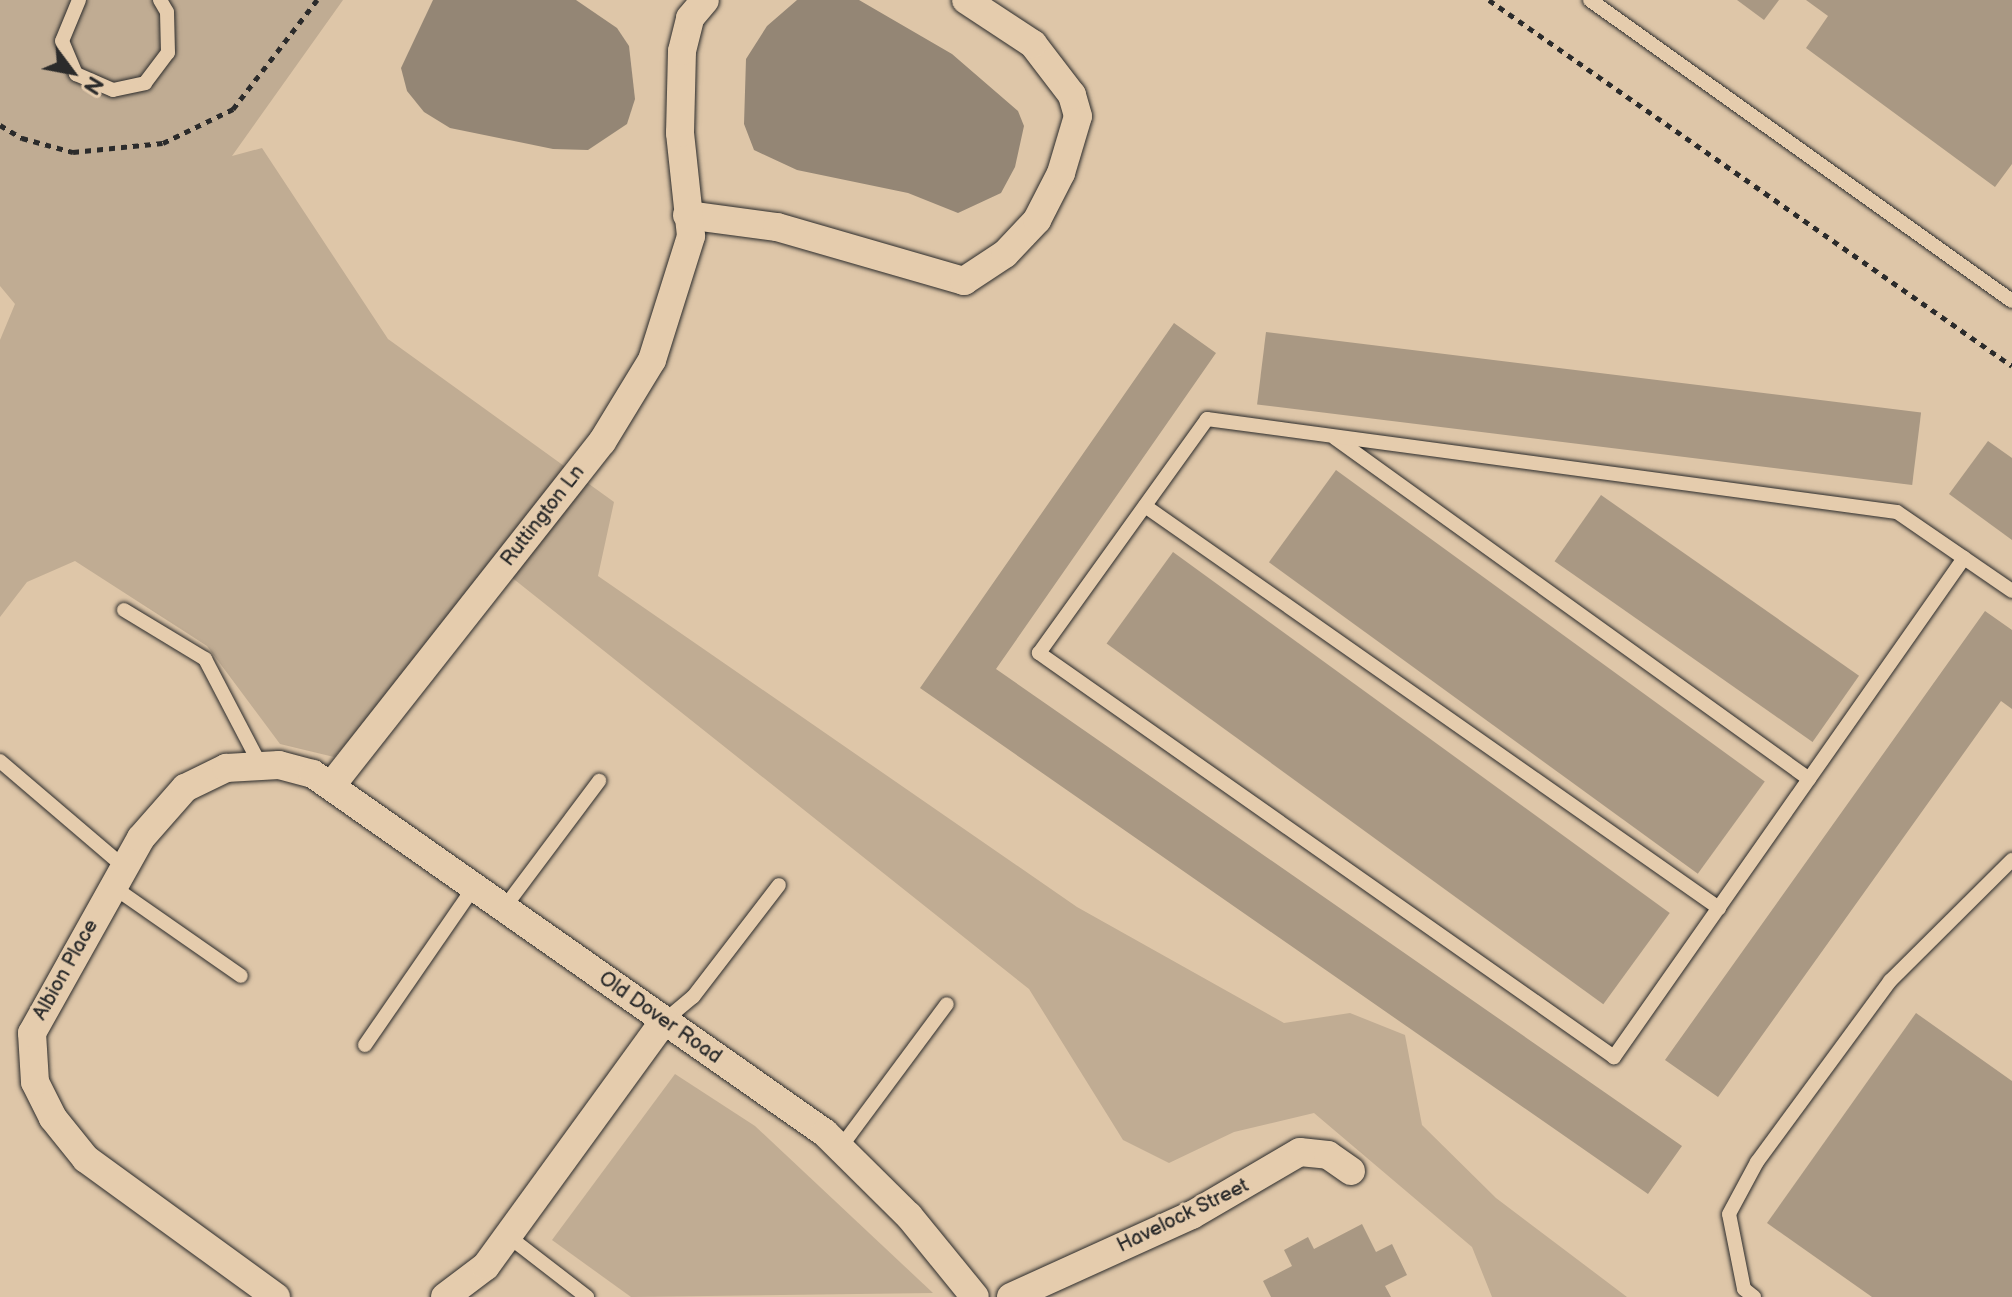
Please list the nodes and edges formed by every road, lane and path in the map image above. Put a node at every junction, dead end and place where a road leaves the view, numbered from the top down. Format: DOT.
graph roads {
  1 [pos="79,0"];
  2 [pos="160,0"];
  3 [pos="317,0"];
  4 [pos="705,0"];
  5 [pos="966,0"];
  6 [pos="1489,0"];
  7 [pos="1590,0"];
  8 [pos="0,125"];
  9 [pos="687,215"];
  10 [pos="2012,301"];
  11 [pos="2012,366"];
  12 [pos="1331,436"];
  13 [pos="1145,506"];
  14 [pos="1964,558"];
  15 [pos="2012,591"];
  16 [pos="124,610"];
  17 [pos="0,761"];
  18 [pos="261,766"];
  19 [pos="1809,779"];
  20 [pos="322,780"];
  21 [pos="599,781"];
  22 [pos="2012,860"];
  23 [pos="118,876"];
  24 [pos="779,885"];
  25 [pos="474,887"];
  26 [pos="504,908"];
  27 [pos="1719,908"];
  28 [pos="241,976"];
  29 [pos="947,1004"];
  30 [pos="664,1021"];
  31 [pos="365,1045"];
  32 [pos="840,1148"];
  33 [pos="1351,1171"];
  34 [pos="508,1236"];
  35 [pos="276,1297"];
  36 [pos="445,1297"];
  37 [pos="587,1297"];
  38 [pos="975,1297"];
  39 [pos="1011,1297"];
  40 [pos="1754,1297"];
  1 -- 2 [label="lane"];
  3 -- 8 [label="path"];
  4 -- 9 [label="street, Ruttington Ln"];
  5 -- 9 [label="street"];
  6 -- 11 [label="path"];
  7 -- 10 [label="lane"];
  9 -- 20 [label="street, Ruttington Ln"];
  12 -- 13 [label="lane"];
  12 -- 14 [label="lane"];
  12 -- 19 [label="lane"];
  13 -- 27 [label="lane"];
  13 -- 27 [label="lane"];
  14 -- 15 [label="lane"];
  14 -- 19 [label="lane"];
  16 -- 18 [label="lane"];
  17 -- 23 [label="lane"];
  18 -- 20 [label="street, Albion Place"];
  18 -- 23 [label="street, Albion Place"];
  19 -- 27 [label="lane"];
  20 -- 25 [label="street, Old Dover Road"];
  21 -- 26 [label="lane"];
  22 -- 40 [label="lane"];
  23 -- 28 [label="lane"];
  23 -- 35 [label="street, Albion Place"];
  24 -- 30 [label="lane"];
  25 -- 26 [label="street, Old Dover Road"];
  25 -- 31 [label="lane"];
  26 -- 30 [label="street, Old Dover Road"];
  29 -- 32 [label="lane"];
  30 -- 32 [label="street, Old Dover Road"];
  30 -- 34 [label="street"];
  32 -- 38 [label="street, Old Dover Road"];
  33 -- 39 [label="street, Havelock Street"];
  34 -- 36 [label="street"];
  34 -- 37 [label="lane"];
}
